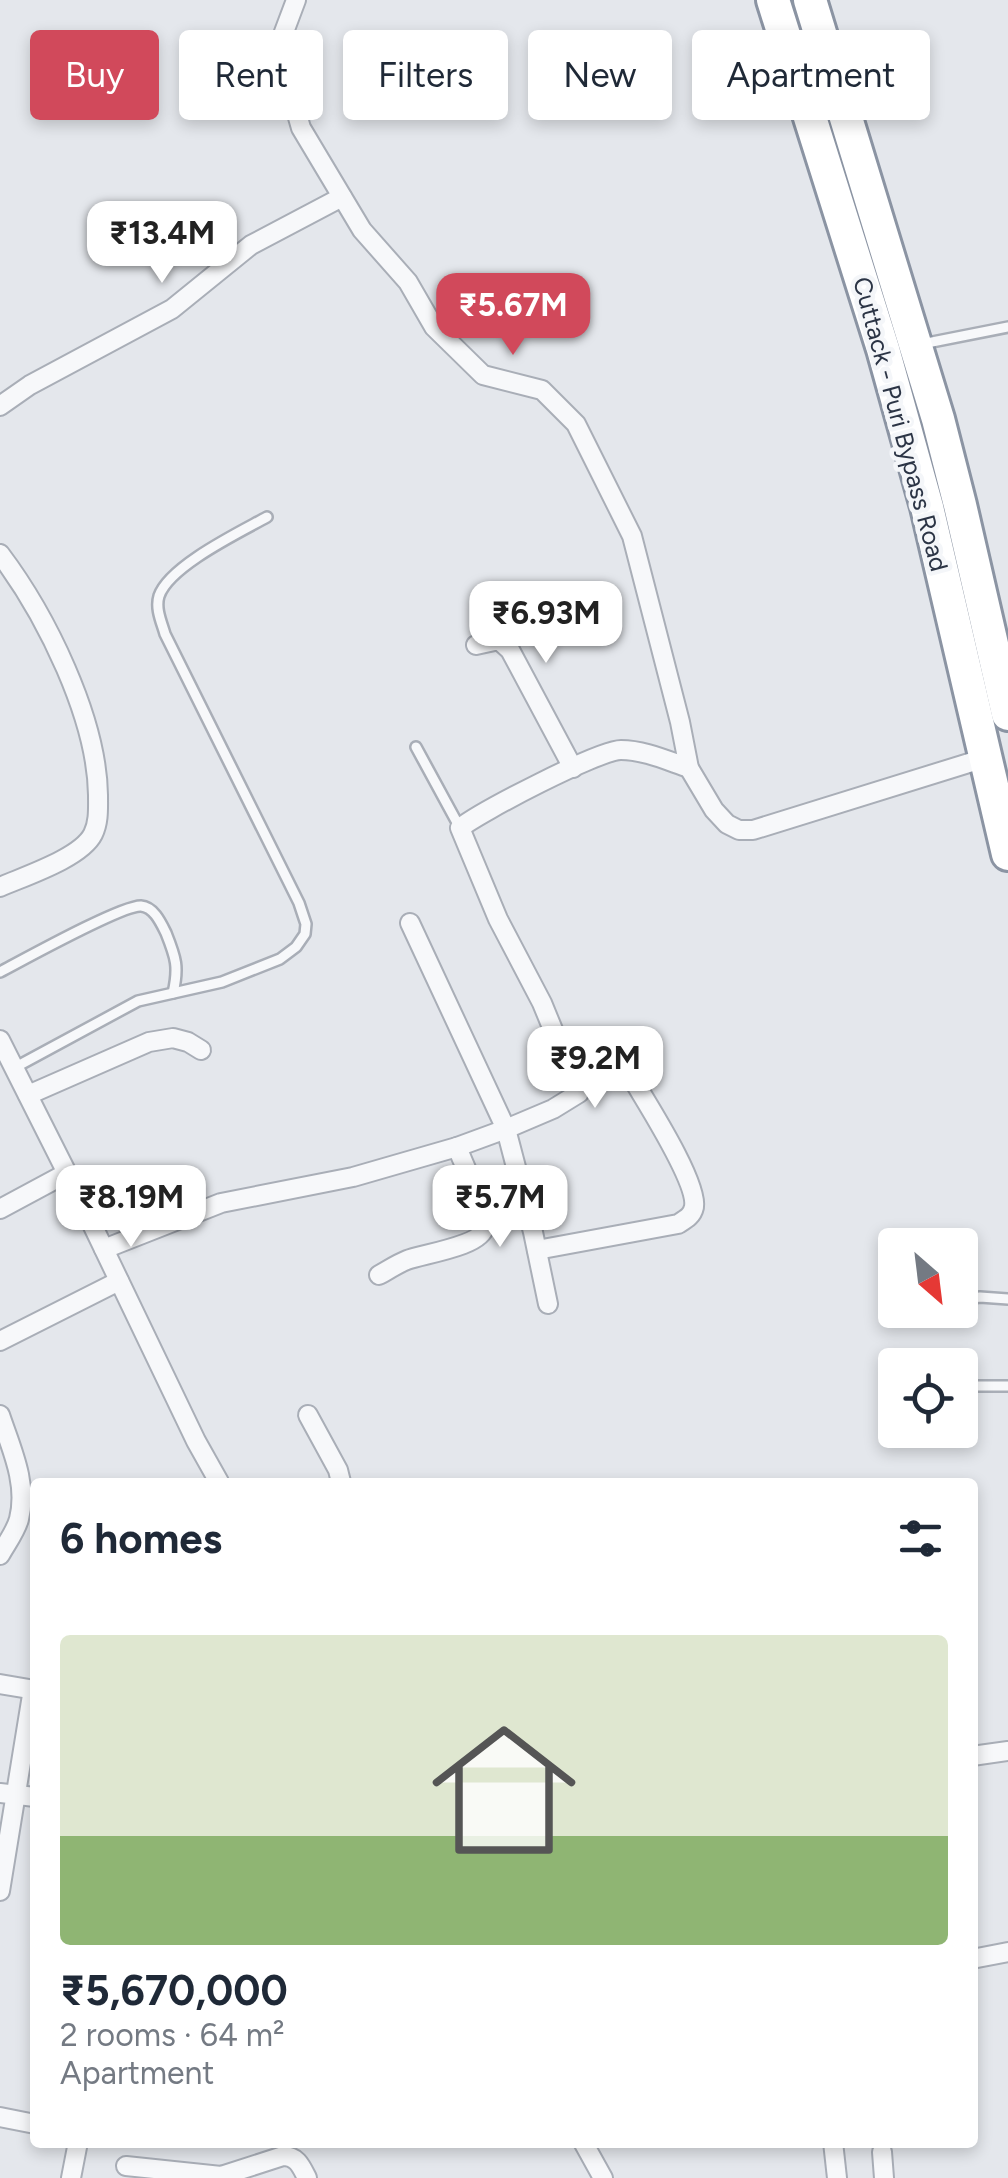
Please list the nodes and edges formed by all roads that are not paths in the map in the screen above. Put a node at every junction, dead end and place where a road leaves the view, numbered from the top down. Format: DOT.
graph roads {
  1 [pos="296,0"];
  2 [pos="773,0"];
  3 [pos="810,0"];
  4 [pos="342,197"];
  5 [pos="1008,327"];
  6 [pos="916,346"];
  7 [pos="0,406"];
  8 [pos="266,517"];
  9 [pos="0,554"];
  10 [pos="476,646"];
  11 [pos="1007,708"];
  12 [pos="416,747"];
  13 [pos="986,758"];
  14 [pos="573,768"];
  15 [pos="690,768"];
  16 [pos="460,828"];
  17 [pos="1008,854"];
  18 [pos="0,887"];
  19 [pos="410,923"];
  20 [pos="0,972"];
  21 [pos="173,993"];
  22 [pos="0,1040"];
  23 [pos="201,1050"];
  24 [pos="14,1068"];
  25 [pos="634,1083"];
  26 [pos="28,1095"];
  27 [pos="506,1129"];
  28 [pos="457,1147"];
  29 [pos="67,1174"];
  30 [pos="0,1210"];
  31 [pos="104,1248"];
  32 [pos="537,1250"];
  33 [pos="379,1275"];
  34 [pos="119,1281"];
  35 [pos="978,1297"];
  36 [pos="1008,1299"];
  37 [pos="548,1304"];
  38 [pos="0,1341"];
  39 [pos="978,1386"];
  40 [pos="1008,1386"];
  41 [pos="0,1415"];
  42 [pos="308,1415"];
  43 [pos="217,1478"];
  44 [pos="341,1478"];
  45 [pos="0,1555"];
  46 [pos="0,1684"];
  47 [pos="30,1689"];
  48 [pos="30,1715"];
  49 [pos="1008,1751"];
  50 [pos="978,1755"];
  51 [pos="17,1795"];
  52 [pos="0,1891"];
  53 [pos="1008,1952"];
  54 [pos="978,1957"];
  55 [pos="0,2118"];
  56 [pos="30,2123"];
  57 [pos="77,2148"];
  58 [pos="586,2148"];
  59 [pos="834,2148"];
  60 [pos="882,2152"];
  61 [pos="126,2166"];
  62 [pos="71,2178"];
  63 [pos="307,2178"];
  64 [pos="603,2178"];
  65 [pos="837,2178"];
  66 [pos="884,2178"];
  1 -- 4 [label="street"];
  2 -- 13 [label="highway, Cuttack - Puri Bypass Road"];
  3 -- 6 [label="highway, Cuttack - Puri Bypass Road"];
  4 -- 7 [label="street"];
  4 -- 15 [label="street"];
  5 -- 6 [label="lane"];
  6 -- 11 [label="highway, Cuttack - Puri Bypass Road"];
  8 -- 21 [label="lane"];
  9 -- 18 [label="street"];
  10 -- 14 [label="street"];
  12 -- 16 [label="lane"];
  13 -- 15 [label="street"];
  13 -- 17 [label="highway, Cuttack - Puri Bypass Road"];
  14 -- 15 [label="street"];
  14 -- 16 [label="street"];
  16 -- 27 [label="street"];
  19 -- 27 [label="street"];
  20 -- 21 [label="lane"];
  21 -- 24 [label="lane"];
  22 -- 24 [label="street"];
  23 -- 26 [label="street"];
  24 -- 26 [label="street"];
  25 -- 32 [label="street"];
  26 -- 29 [label="street"];
  27 -- 28 [label="street"];
  27 -- 32 [label="street"];
  28 -- 31 [label="street"];
  28 -- 33 [label="street"];
  29 -- 30 [label="street"];
  29 -- 31 [label="street"];
  31 -- 34 [label="street"];
  32 -- 37 [label="street"];
  34 -- 38 [label="street"];
  34 -- 43 [label="street"];
  35 -- 36 [label="lane"];
  39 -- 40 [label="lane"];
  41 -- 45 [label="street"];
  42 -- 44 [label="street"];
  46 -- 47 [label="street"];
  48 -- 51 [label="street"];
  49 -- 50 [label="street"];
  51 -- 52 [label="street"];
  53 -- 54 [label="street"];
  55 -- 56 [label="street"];
  57 -- 62 [label="street"];
  58 -- 64 [label="street"];
  59 -- 65 [label="street"];
  60 -- 66 [label="street"];
  61 -- 63 [label="street"];
}
